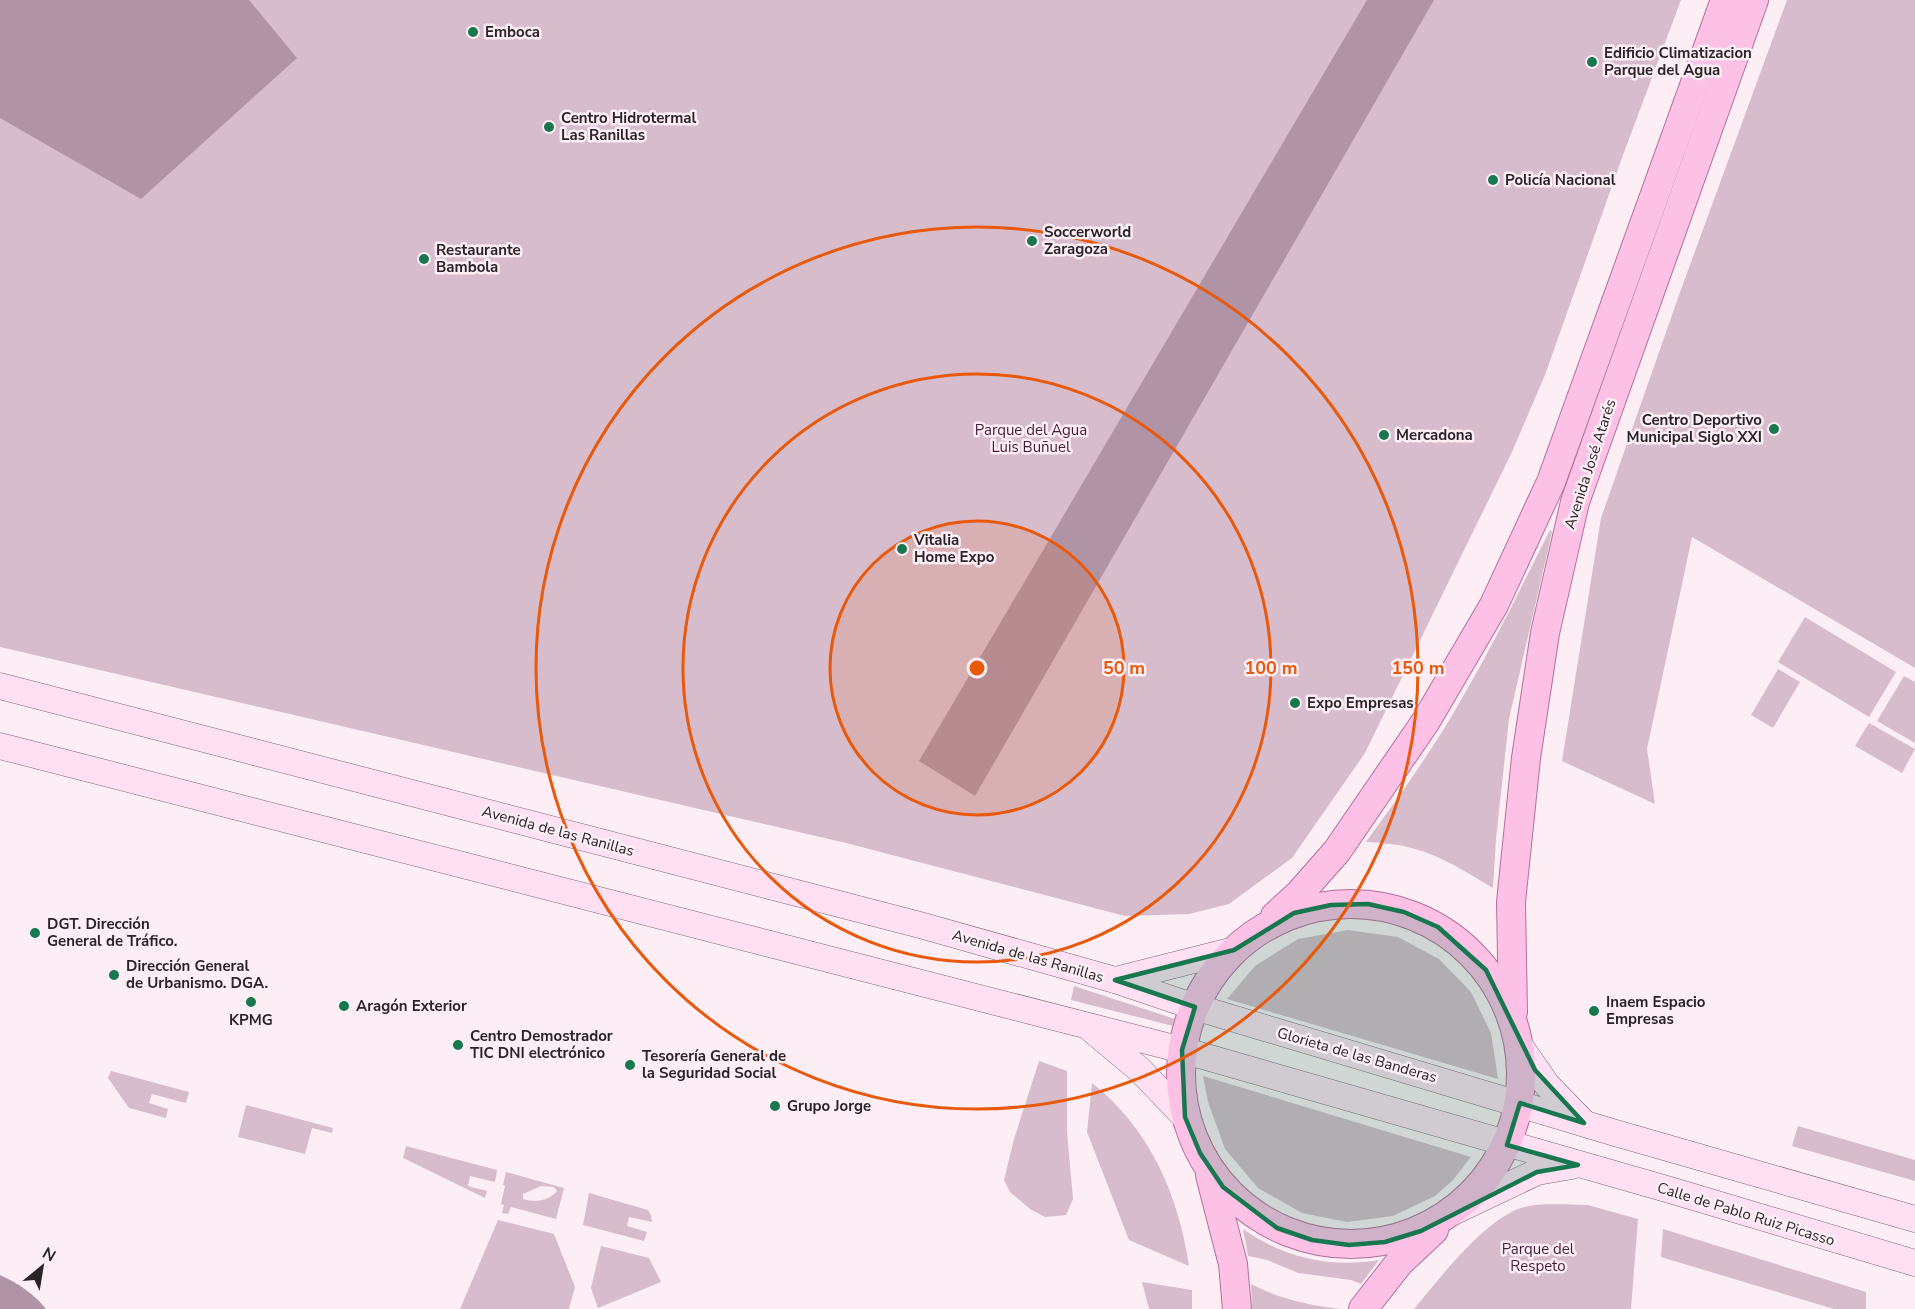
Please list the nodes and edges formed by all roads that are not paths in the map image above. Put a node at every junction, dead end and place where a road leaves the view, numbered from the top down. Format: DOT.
graph roads {
  1 [pos="1725,0"];
  2 [pos="1754,0"];
  3 [pos="0,686"];
  4 [pos="0,746"];
  5 [pos="1261,929"];
  6 [pos="1234,950"];
  7 [pos="1115,980"];
  8 [pos="1194,1007"];
  9 [pos="1084,1025"];
  10 [pos="1517,1033"];
  11 [pos="1182,1050"];
  12 [pos="1520,1103"];
  13 [pos="1185,1117"];
  14 [pos="1584,1123"];
  15 [pos="1507,1145"];
  16 [pos="1578,1165"];
  17 [pos="1208,1167"];
  18 [pos="1453,1212"];
  19 [pos="1915,1219"];
  20 [pos="1915,1263"];
  21 [pos="1237,1309"];
  22 [pos="1363,1309"];
  1 -- 5 [label="main road, Avenida José Atarés"];
  2 -- 10 [label="main road, Avenida José Atarés"];
  3 -- 7 [label="main road, Avenida de las Ranillas"];
  4 -- 9 [label="main road"];
  5 -- 6 [label="main road"];
  5 -- 10 [label="main road"];
  6 -- 7 [label="main road, Avenida de las Ranillas"];
  6 -- 8 [label="main road"];
  7 -- 8 [label="main road, Avenida de las Ranillas"];
  8 -- 11 [label="main road"];
  8 -- 12 [label="main road, Glorieta de las Banderas"];
  9 -- 11 [label="main road"];
  9 -- 13 [label="main road"];
  10 -- 12 [label="main road"];
  10 -- 14 [label="main road"];
  11 -- 13 [label="main road"];
  11 -- 15 [label="main road"];
  12 -- 14 [label="main road"];
  12 -- 15 [label="main road"];
  13 -- 17 [label="main road"];
  14 -- 19 [label="main road"];
  15 -- 16 [label="main road, Calle de Pablo Ruiz Picasso"];
  15 -- 18 [label="main road"];
  16 -- 18 [label="main road, Calle de Pablo Ruiz Picasso"];
  16 -- 20 [label="main road, Calle de Pablo Ruiz Picasso"];
  17 -- 18 [label="main road"];
  17 -- 21 [label="main road"];
  18 -- 22 [label="main road"];
}
